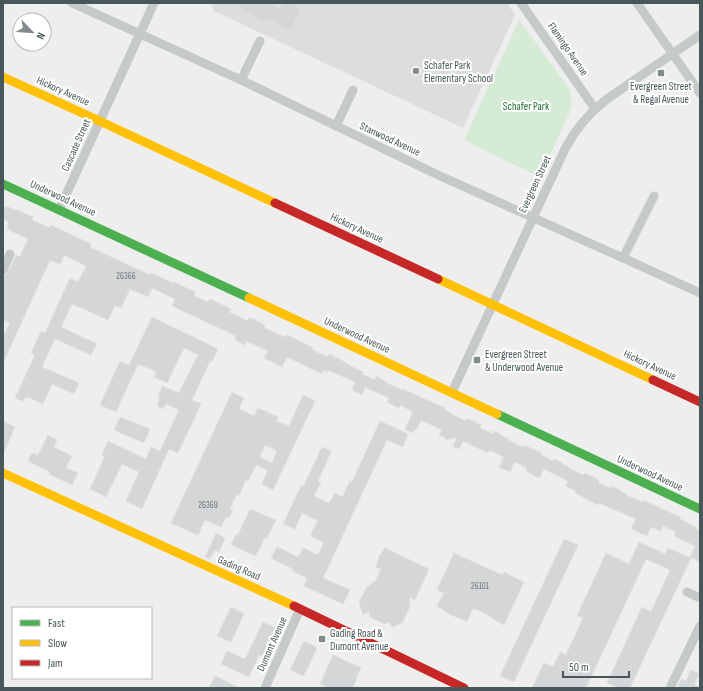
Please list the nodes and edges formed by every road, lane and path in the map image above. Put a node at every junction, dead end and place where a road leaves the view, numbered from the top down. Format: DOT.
graph roads {
  1 [pos="72,3"];
  2 [pos="154,3"];
  3 [pos="521,3"];
  4 [pos="637,3"];
  5 [pos="140,34"];
  6 [pos="700,35"];
  7 [pos="260,41"];
  8 [pos="672,54"];
  9 [pos="3,77"];
  10 [pos="241,80"];
  11 [pos="353,90"];
  12 [pos="700,94"];
  13 [pos="595,109"];
  14 [pos="100,121"];
  15 [pos="336,126"];
  16 [pos="3,184"];
  17 [pos="654,196"];
  18 [pos="59,210"];
  19 [pos="533,217"];
  20 [pos="10,254"];
  21 [pos="624,258"];
  22 [pos="3,270"];
  23 [pos="700,293"];
  24 [pos="492,305"];
  25 [pos="452,392"];
  26 [pos="700,402"];
  27 [pos="3,473"];
  28 [pos="700,509"];
  29 [pos="687,592"];
  30 [pos="700,598"];
  31 [pos="300,609"];
  32 [pos="700,626"];
  33 [pos="265,688"];
  34 [pos="464,688"];
  35 [pos="670,688"];
  1 -- 5 [label="street, Stanwood Avenue"];
  2 -- 5 [label="street, Cascade Street"];
  3 -- 13 [label="street, Flamingo Avenue"];
  4 -- 8 [label="street"];
  5 -- 10 [label="street, Stanwood Avenue"];
  5 -- 14 [label="street, Cascade Street"];
  6 -- 8 [label="street, Evergreen Street"];
  7 -- 10 [label="street"];
  8 -- 12 [label="street"];
  8 -- 13 [label="street, Evergreen Street"];
  9 -- 14 [label="street, Hickory Avenue"];
  10 -- 15 [label="street, Stanwood Avenue"];
  11 -- 15 [label="street"];
  13 -- 19 [label="street, Evergreen Street"];
  14 -- 18 [label="street, Cascade Street"];
  14 -- 24 [label="street, Hickory Avenue"];
  15 -- 19 [label="street, Stanwood Avenue"];
  16 -- 18 [label="street, Underwood Avenue"];
  17 -- 21 [label="street"];
  18 -- 25 [label="street, Underwood Avenue"];
  19 -- 21 [label="street, Stanwood Avenue"];
  19 -- 24 [label="street, Evergreen Street"];
  20 -- 22 [label="street"];
  21 -- 23 [label="street, Stanwood Avenue"];
  24 -- 25 [label="street, Evergreen Street"];
  24 -- 26 [label="street, Hickory Avenue"];
  25 -- 28 [label="street, Underwood Avenue"];
  27 -- 31 [label="street, Gading Road"];
  29 -- 30 [label="street"];
  31 -- 33 [label="street, Dumont Avenue"];
  31 -- 34 [label="street, Gading Road"];
  32 -- 35 [label="street"];
}
